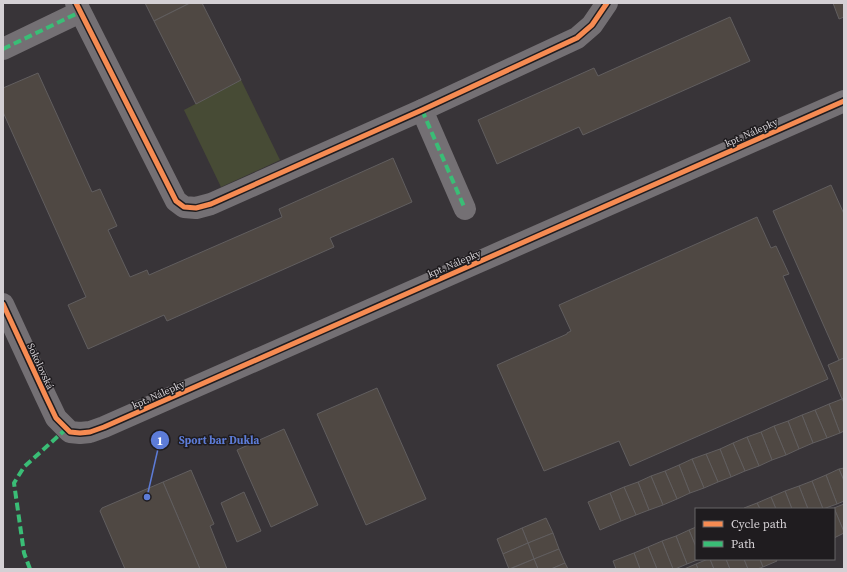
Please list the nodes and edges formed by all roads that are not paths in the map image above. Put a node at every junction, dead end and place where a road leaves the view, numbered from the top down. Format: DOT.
graph roads {
  1 [pos="607,3"];
  2 [pos="78,7"];
  3 [pos="3,49"];
  4 [pos="844,101"];
  5 [pos="422,110"];
  6 [pos="464,209"];
  7 [pos="3,304"];
  8 [pos="70,432"];
  1 -- 5 [label="street"];
  2 -- 3 [label="street"];
  2 -- 5 [label="street"];
  4 -- 8 [label="street, kpt. Nálepky"];
  5 -- 6 [label="street"];
  7 -- 8 [label="street, Sokolovská"];
}
